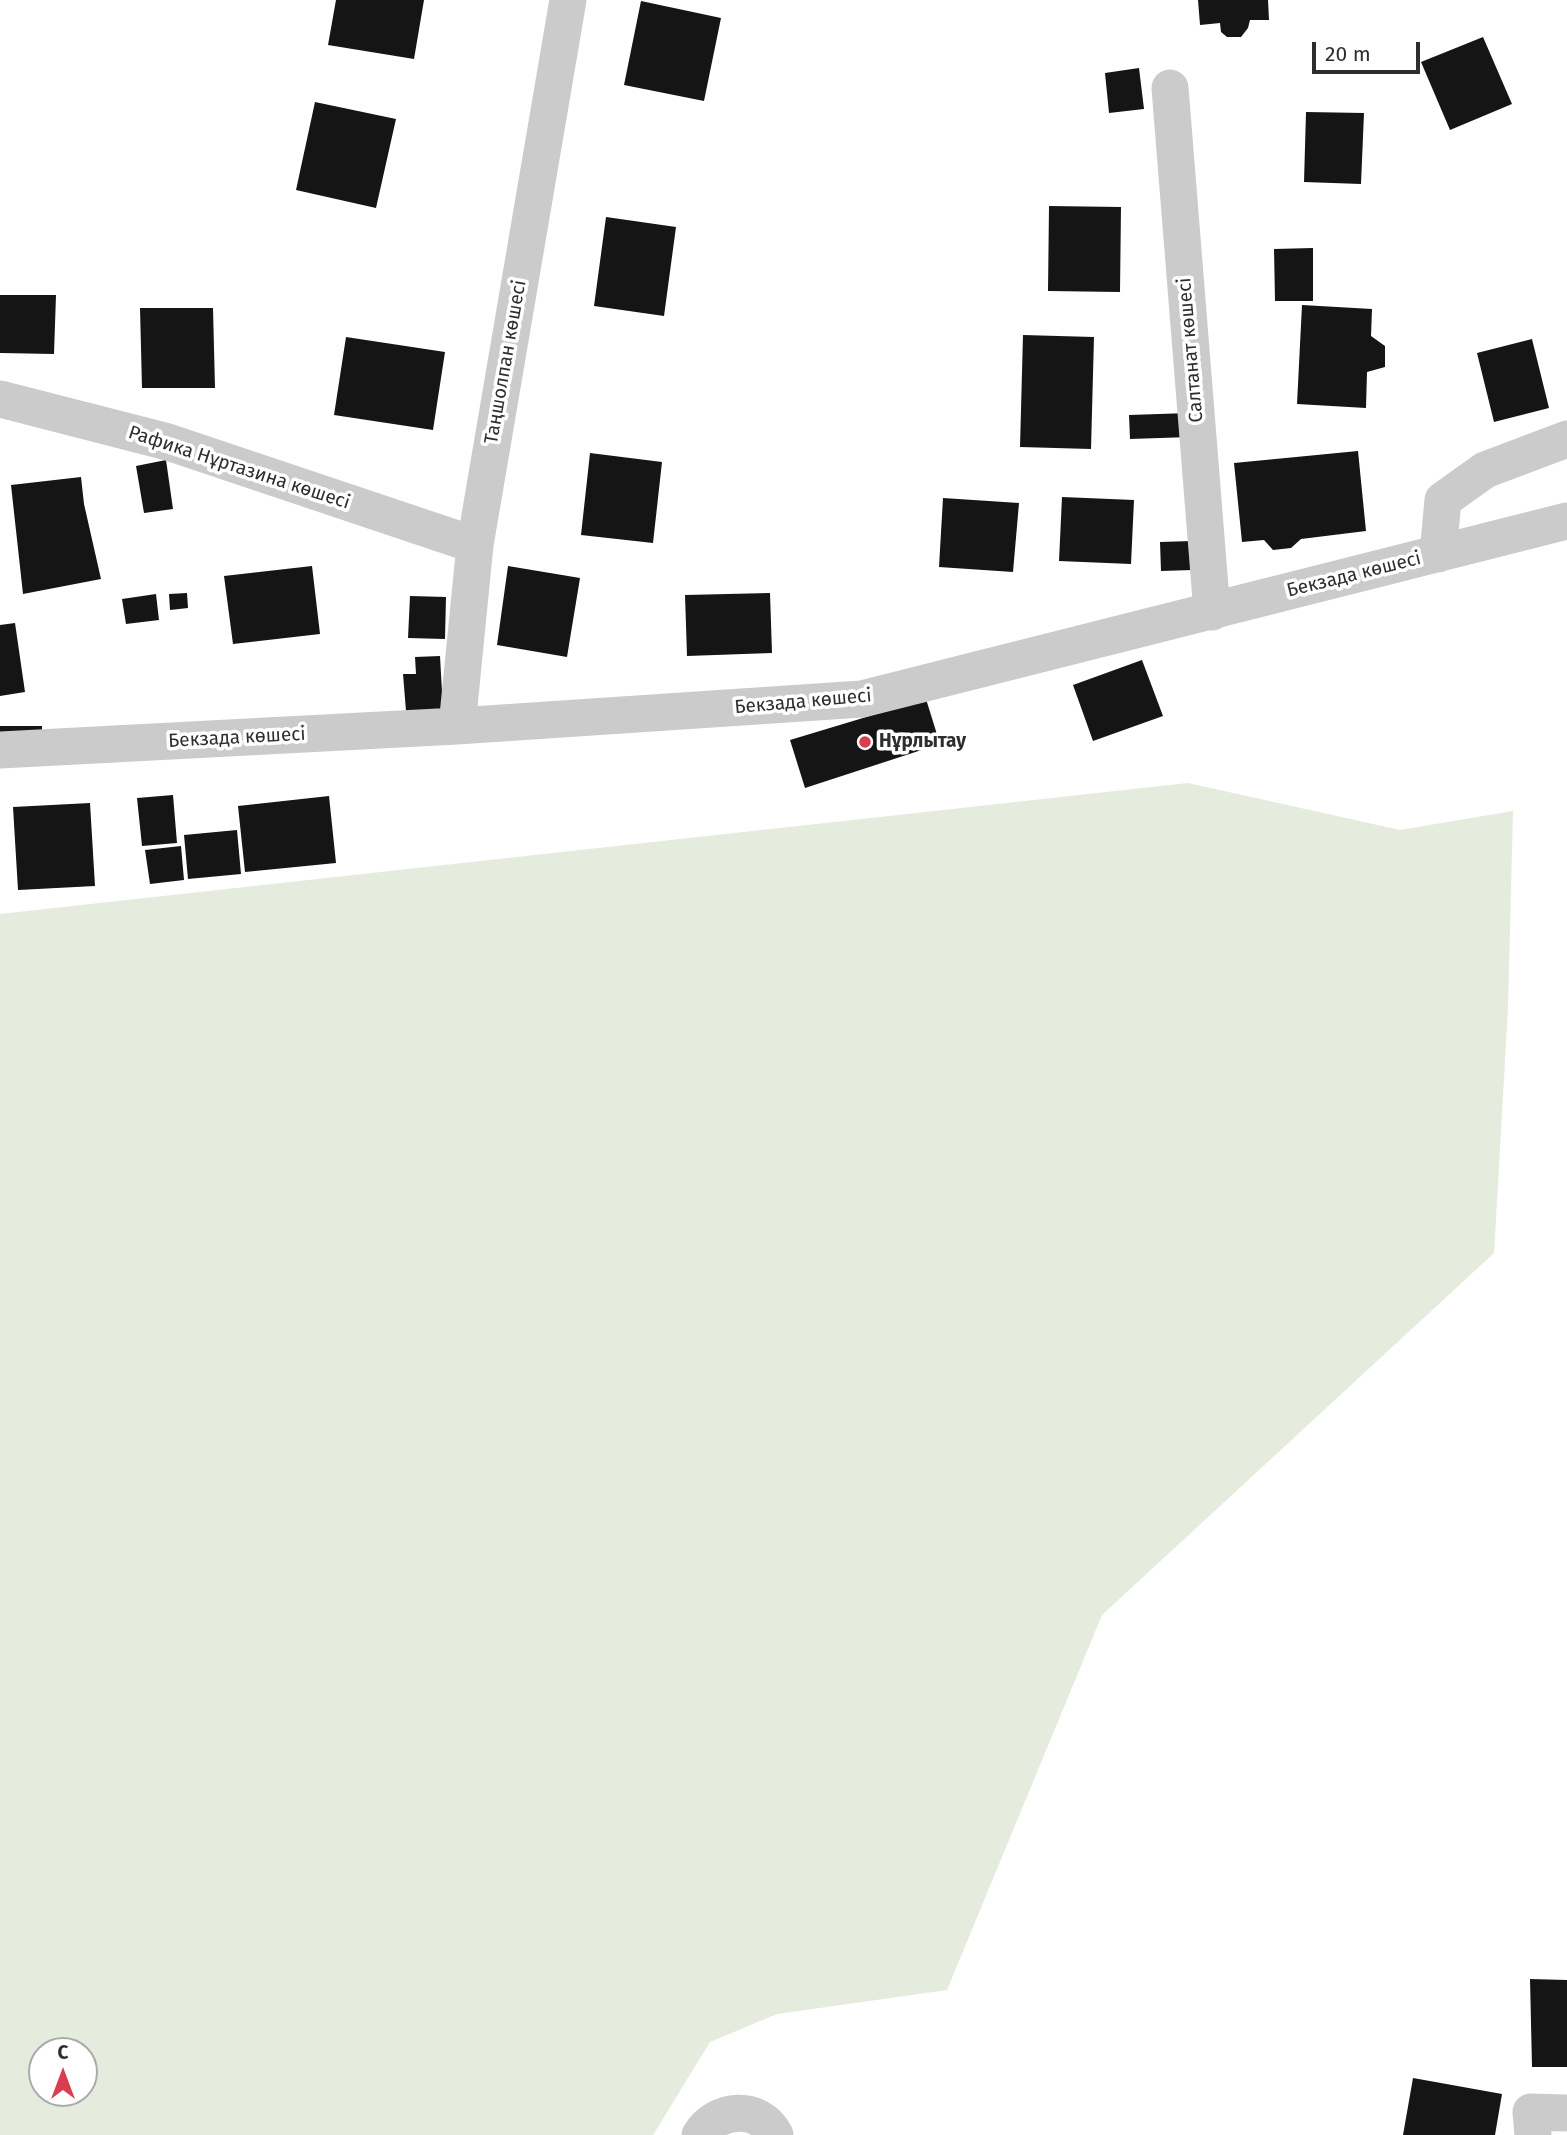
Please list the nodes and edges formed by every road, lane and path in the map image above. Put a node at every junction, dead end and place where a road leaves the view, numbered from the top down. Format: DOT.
graph roads {
  1 [pos="568,0"];
  2 [pos="1170,88"];
  3 [pos="0,398"];
  4 [pos="1567,439"];
  5 [pos="1567,521"];
  6 [pos="475,545"];
  7 [pos="1438,554"];
  8 [pos="1212,612"];
  9 [pos="457,726"];
  10 [pos="0,750"];
  11 [pos="1567,2113"];
  12 [pos="701,2135"];
  13 [pos="775,2135"];
  14 [pos="1533,2135"];
  1 -- 6 [label="street, Таңшолпан көшесі"];
  2 -- 8 [label="street, Салтанат көшесі"];
  3 -- 6 [label="street, Рафика Нұртазина көшесі"];
  4 -- 7 [label="street, Бекзада көшесі"];
  5 -- 7 [label="street"];
  6 -- 9 [label="street, Таңшолпан көшесі"];
  7 -- 8 [label="street, Бекзада көшесі"];
  8 -- 9 [label="street, Бекзада көшесі"];
  9 -- 10 [label="street, Бекзада көшесі"];
  11 -- 14 [label="street"];
  12 -- 13 [label="street"];
}
